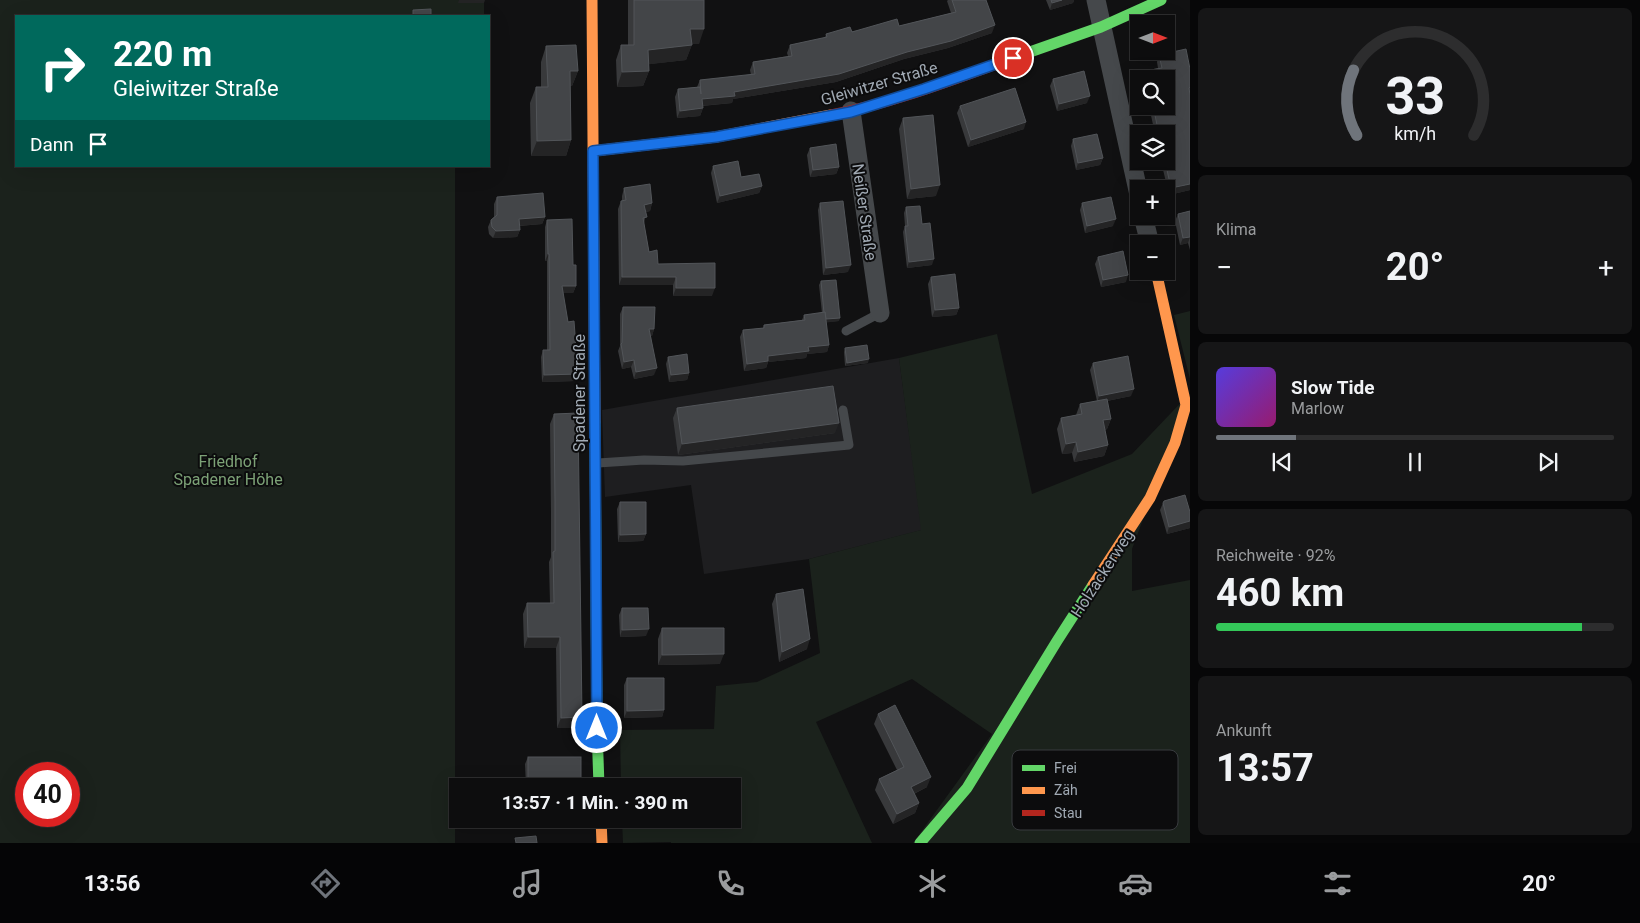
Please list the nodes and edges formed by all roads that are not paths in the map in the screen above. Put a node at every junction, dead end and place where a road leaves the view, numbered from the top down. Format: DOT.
graph roads {
  1 [pos="592,0"];
  2 [pos="1096,0"];
  3 [pos="1161,0"];
  4 [pos="1101,27"];
  5 [pos="851,112"];
  6 [pos="593,151"];
  7 [pos="1135,180"];
  8 [pos="1158,280"];
  9 [pos="880,313"];
  10 [pos="846,331"];
  11 [pos="843,410"];
  12 [pos="595,464"];
  13 [pos="599,778"];
  14 [pos="601,828"];
  15 [pos="602,843"];
  16 [pos="920,843"];
  1 -- 6 [label="street, Spadener Straße"];
  2 -- 4 [label="street"];
  3 -- 4 [label="street, Gleiwitzer Straße"];
  4 -- 5 [label="street, Gleiwitzer Straße"];
  4 -- 7 [label="street"];
  5 -- 6 [label="street, Gleiwitzer Straße"];
  5 -- 9 [label="street, Neißer Straße"];
  6 -- 12 [label="street, Spadener Straße"];
  8 -- 16 [label="street, Holzackerweg"];
  9 -- 10 [label="lane"];
  11 -- 12 [label="lane"];
  12 -- 13 [label="street, Spadener Straße"];
  14 -- 15 [label="street"];
}
